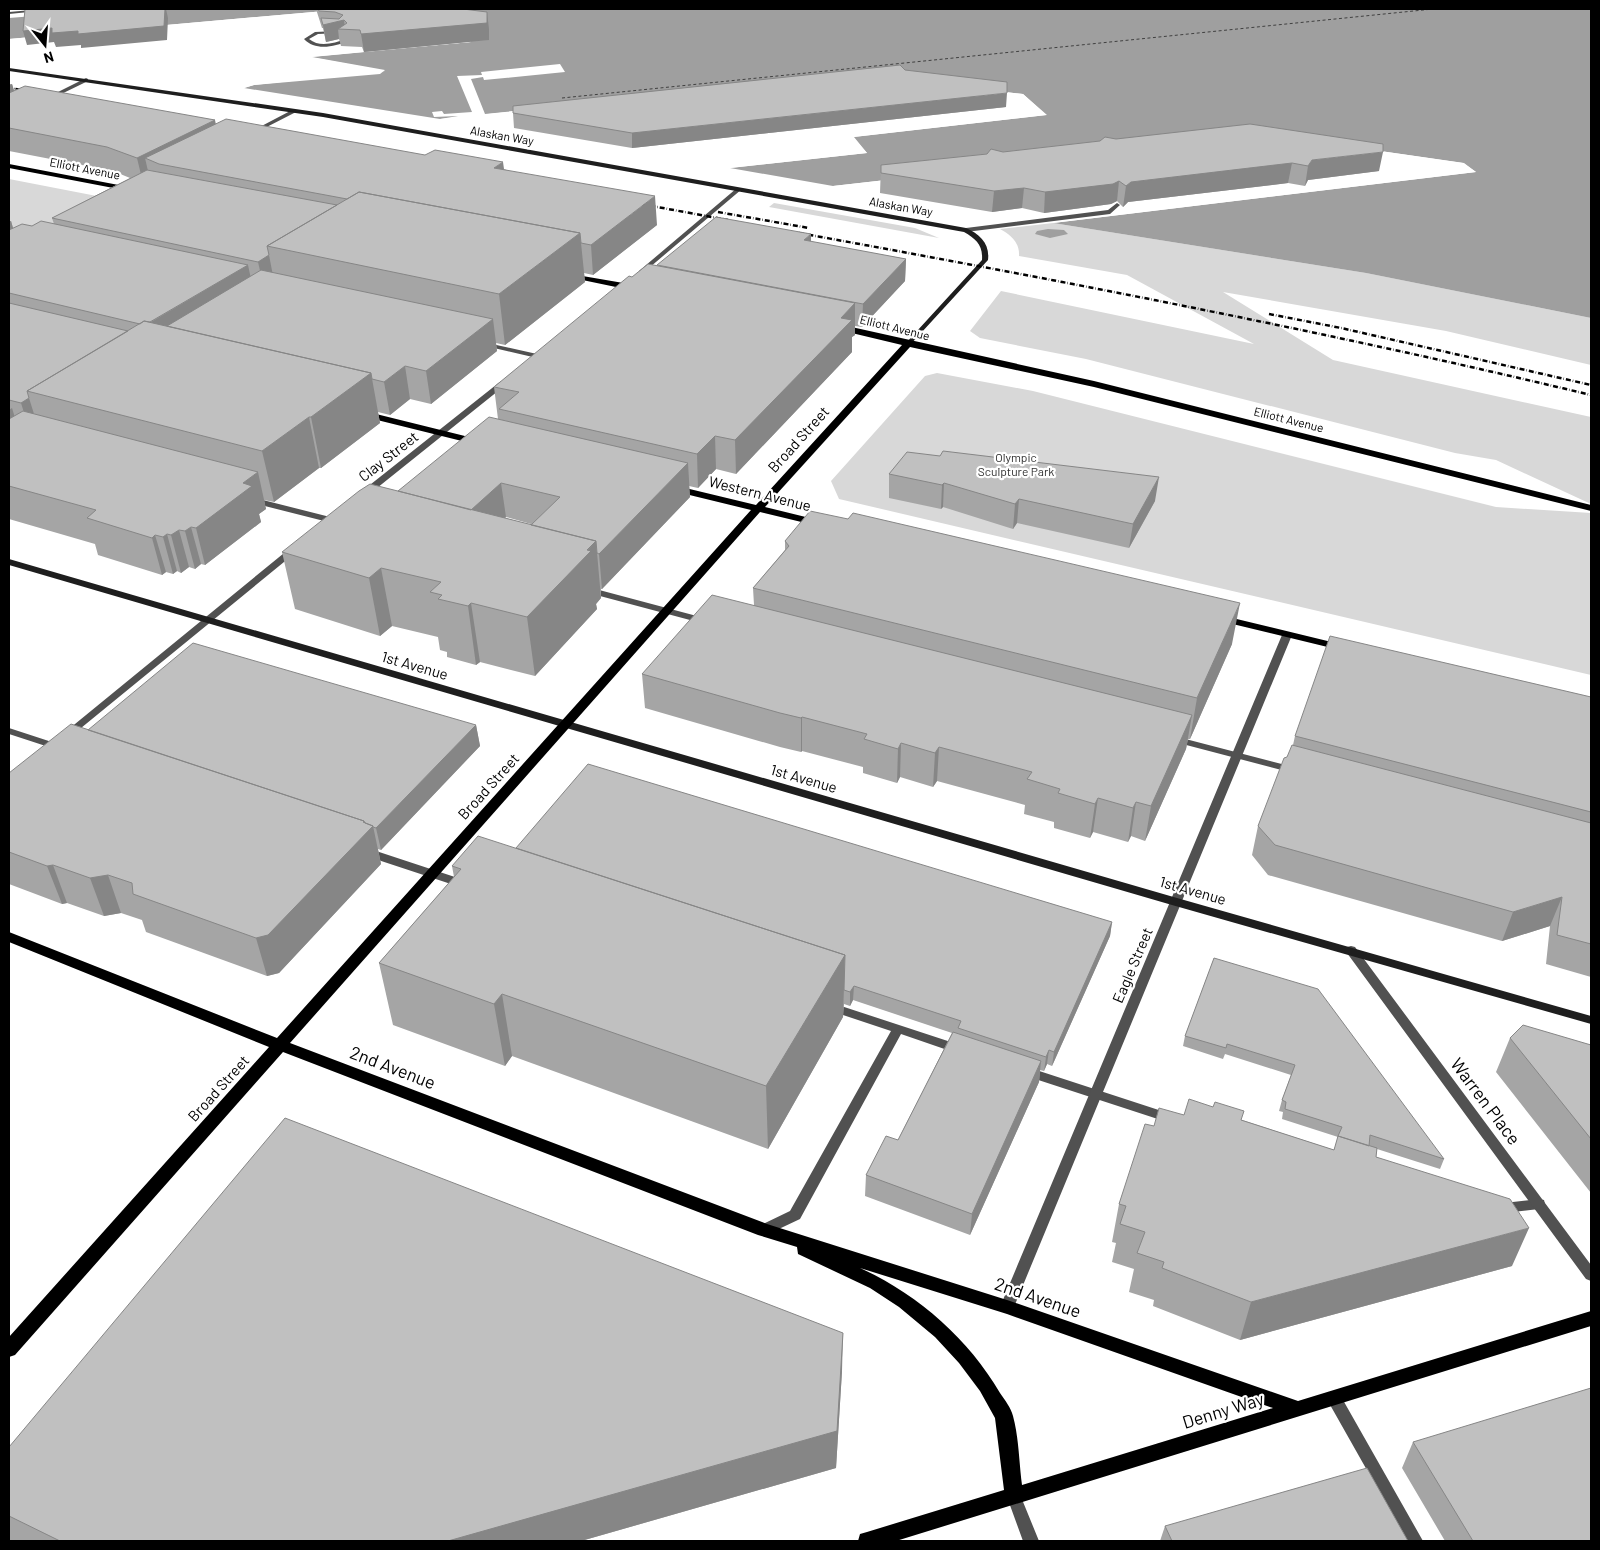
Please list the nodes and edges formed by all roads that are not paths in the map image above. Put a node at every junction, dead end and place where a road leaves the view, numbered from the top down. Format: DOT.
graph roads {
  1 [pos="57,9"];
  2 [pos="9,13"];
  3 [pos="342,33"];
  4 [pos="346,40"];
  5 [pos="9,69"];
  6 [pos="86,80"];
  7 [pos="41,102"];
  8 [pos="294,111"];
  9 [pos="242,137"];
  10 [pos="9,166"];
  11 [pos="739,189"];
  12 [pos="137,190"];
  13 [pos="128,195"];
  14 [pos="1117,205"];
  15 [pos="966,230"];
  16 [pos="984,245"];
  17 [pos="558,272"];
  18 [pos="631,281"];
  19 [pos="641,289"];
  20 [pos="613,295"];
  21 [pos="830,326"];
  22 [pos="478,343"];
  23 [pos="908,344"];
  24 [pos="544,351"];
  25 [pos="537,356"];
  26 [pos="530,362"];
  27 [pos="508,380"];
  28 [pos="356,412"];
  29 [pos="442,433"];
  30 [pos="487,444"];
  31 [pos="667,486"];
  32 [pos="244,498"];
  33 [pos="354,502"];
  34 [pos="759,508"];
  35 [pos="1591,508"];
  36 [pos="338,514"];
  37 [pos="327,523"];
  38 [pos="346,524"];
  39 [pos="831,526"];
  40 [pos="301,544"];
  41 [pos="9,562"];
  42 [pos="582,588"];
  43 [pos="667,611"];
  44 [pos="1205,615"];
  45 [pos="206,620"];
  46 [pos="717,624"];
  47 [pos="1287,635"];
  48 [pos="1354,650"];
  49 [pos="566,724"];
  50 [pos="9,731"];
  51 [pos="1164,737"];
  52 [pos="50,749"];
  53 [pos="69,751"];
  54 [pos="1237,756"];
  55 [pos="1300,772"];
  56 [pos="354,848"];
  57 [pos="433,874"];
  58 [pos="477,889"];
  59 [pos="1176,902"];
  60 [pos="9,938"];
  61 [pos="1351,950"];
  62 [pos="822,1004"];
  63 [pos="1591,1020"];
  64 [pos="898,1028"];
  65 [pos="280,1045"];
  66 [pos="972,1054"];
  67 [pos="1019,1069"];
  68 [pos="1096,1095"];
  69 [pos="1178,1121"];
  70 [pos="1539,1204"];
  71 [pos="1492,1210"];
  72 [pos="764,1230"];
  73 [pos="1591,1275"];
  74 [pos="1007,1307"];
  75 [pos="1591,1319"];
  76 [pos="9,1349"];
  77 [pos="1334,1398"];
  78 [pos="1298,1409"];
  79 [pos="1014,1497"];
  80 [pos="867,1541"];
  81 [pos="1031,1541"];
  82 [pos="1415,1541"];
  1 -- 2 [label="street"];
  3 -- 4 [label="street"];
  5 -- 6 [label="main road, Alaskan Way"];
  6 -- 7 [label="street"];
  6 -- 8 [label="main road, Alaskan Way"];
  8 -- 9 [label="street"];
  8 -- 11 [label="main road, Alaskan Way"];
  10 -- 12 [label="main road, Elliott Avenue"];
  11 -- 15 [label="main road, Alaskan Way"];
  11 -- 18 [label="street"];
  12 -- 13 [label="street"];
  14 -- 15 [label="street"];
  15 -- 16 [label="main road, Alaskan Way"];
  16 -- 23 [label="main road, Broad Street"];
  17 -- 18 [label="main road"];
  18 -- 19 [label="main road"];
  18 -- 20 [label="street"];
  21 -- 23 [label="main road, Elliott Avenue"];
  22 -- 25 [label="street"];
  23 -- 34 [label="main road, Broad Street"];
  23 -- 35 [label="main road, Elliott Avenue"];
  24 -- 25 [label="street"];
  25 -- 26 [label="street"];
  27 -- 29 [label="street, Clay Street"];
  28 -- 29 [label="main road"];
  29 -- 30 [label="main road"];
  29 -- 33 [label="street, Clay Street"];
  31 -- 34 [label="main road, Western Avenue"];
  32 -- 37 [label="street"];
  34 -- 39 [label="main road, Western Avenue"];
  34 -- 43 [label="main road, Broad Street"];
  36 -- 37 [label="street"];
  37 -- 38 [label="street"];
  40 -- 45 [label="street"];
  41 -- 45 [label="main road, 1st Avenue"];
  42 -- 43 [label="street"];
  43 -- 46 [label="street"];
  43 -- 49 [label="main road, Broad Street"];
  44 -- 47 [label="main road"];
  45 -- 49 [label="main road, 1st Avenue"];
  45 -- 52 [label="street"];
  47 -- 48 [label="main road"];
  47 -- 54 [label="street, Eagle Street"];
  49 -- 57 [label="main road, Broad Street"];
  49 -- 59 [label="main road, 1st Avenue"];
  50 -- 52 [label="street"];
  51 -- 54 [label="street"];
  52 -- 53 [label="street"];
  54 -- 55 [label="street"];
  54 -- 59 [label="street, Eagle Street"];
  56 -- 57 [label="street"];
  57 -- 58 [label="street"];
  57 -- 65 [label="main road, Broad Street"];
  59 -- 61 [label="main road, 1st Avenue"];
  59 -- 68 [label="street, Eagle Street"];
  60 -- 65 [label="main road, 2nd Avenue"];
  61 -- 63 [label="main road, 1st Avenue"];
  61 -- 70 [label="street, Warren Place"];
  62 -- 64 [label="street"];
  64 -- 66 [label="street"];
  64 -- 72 [label="street"];
  65 -- 72 [label="main road, 2nd Avenue"];
  65 -- 76 [label="main road, Broad Street"];
  67 -- 68 [label="street"];
  68 -- 69 [label="street"];
  68 -- 74 [label="street, Eagle Street"];
  70 -- 71 [label="street"];
  70 -- 73 [label="street, Warren Place"];
  72 -- 74 [label="main road, 2nd Avenue"];
  72 -- 79 [label="main road, 2nd Avenue"];
  74 -- 78 [label="main road, 2nd Avenue"];
  75 -- 77 [label="main road, Denny Way"];
  77 -- 78 [label="main road, Denny Way"];
  77 -- 82 [label="street"];
  78 -- 79 [label="main road, Denny Way"];
  79 -- 80 [label="main road, Denny Way"];
  79 -- 81 [label="street"];
}
